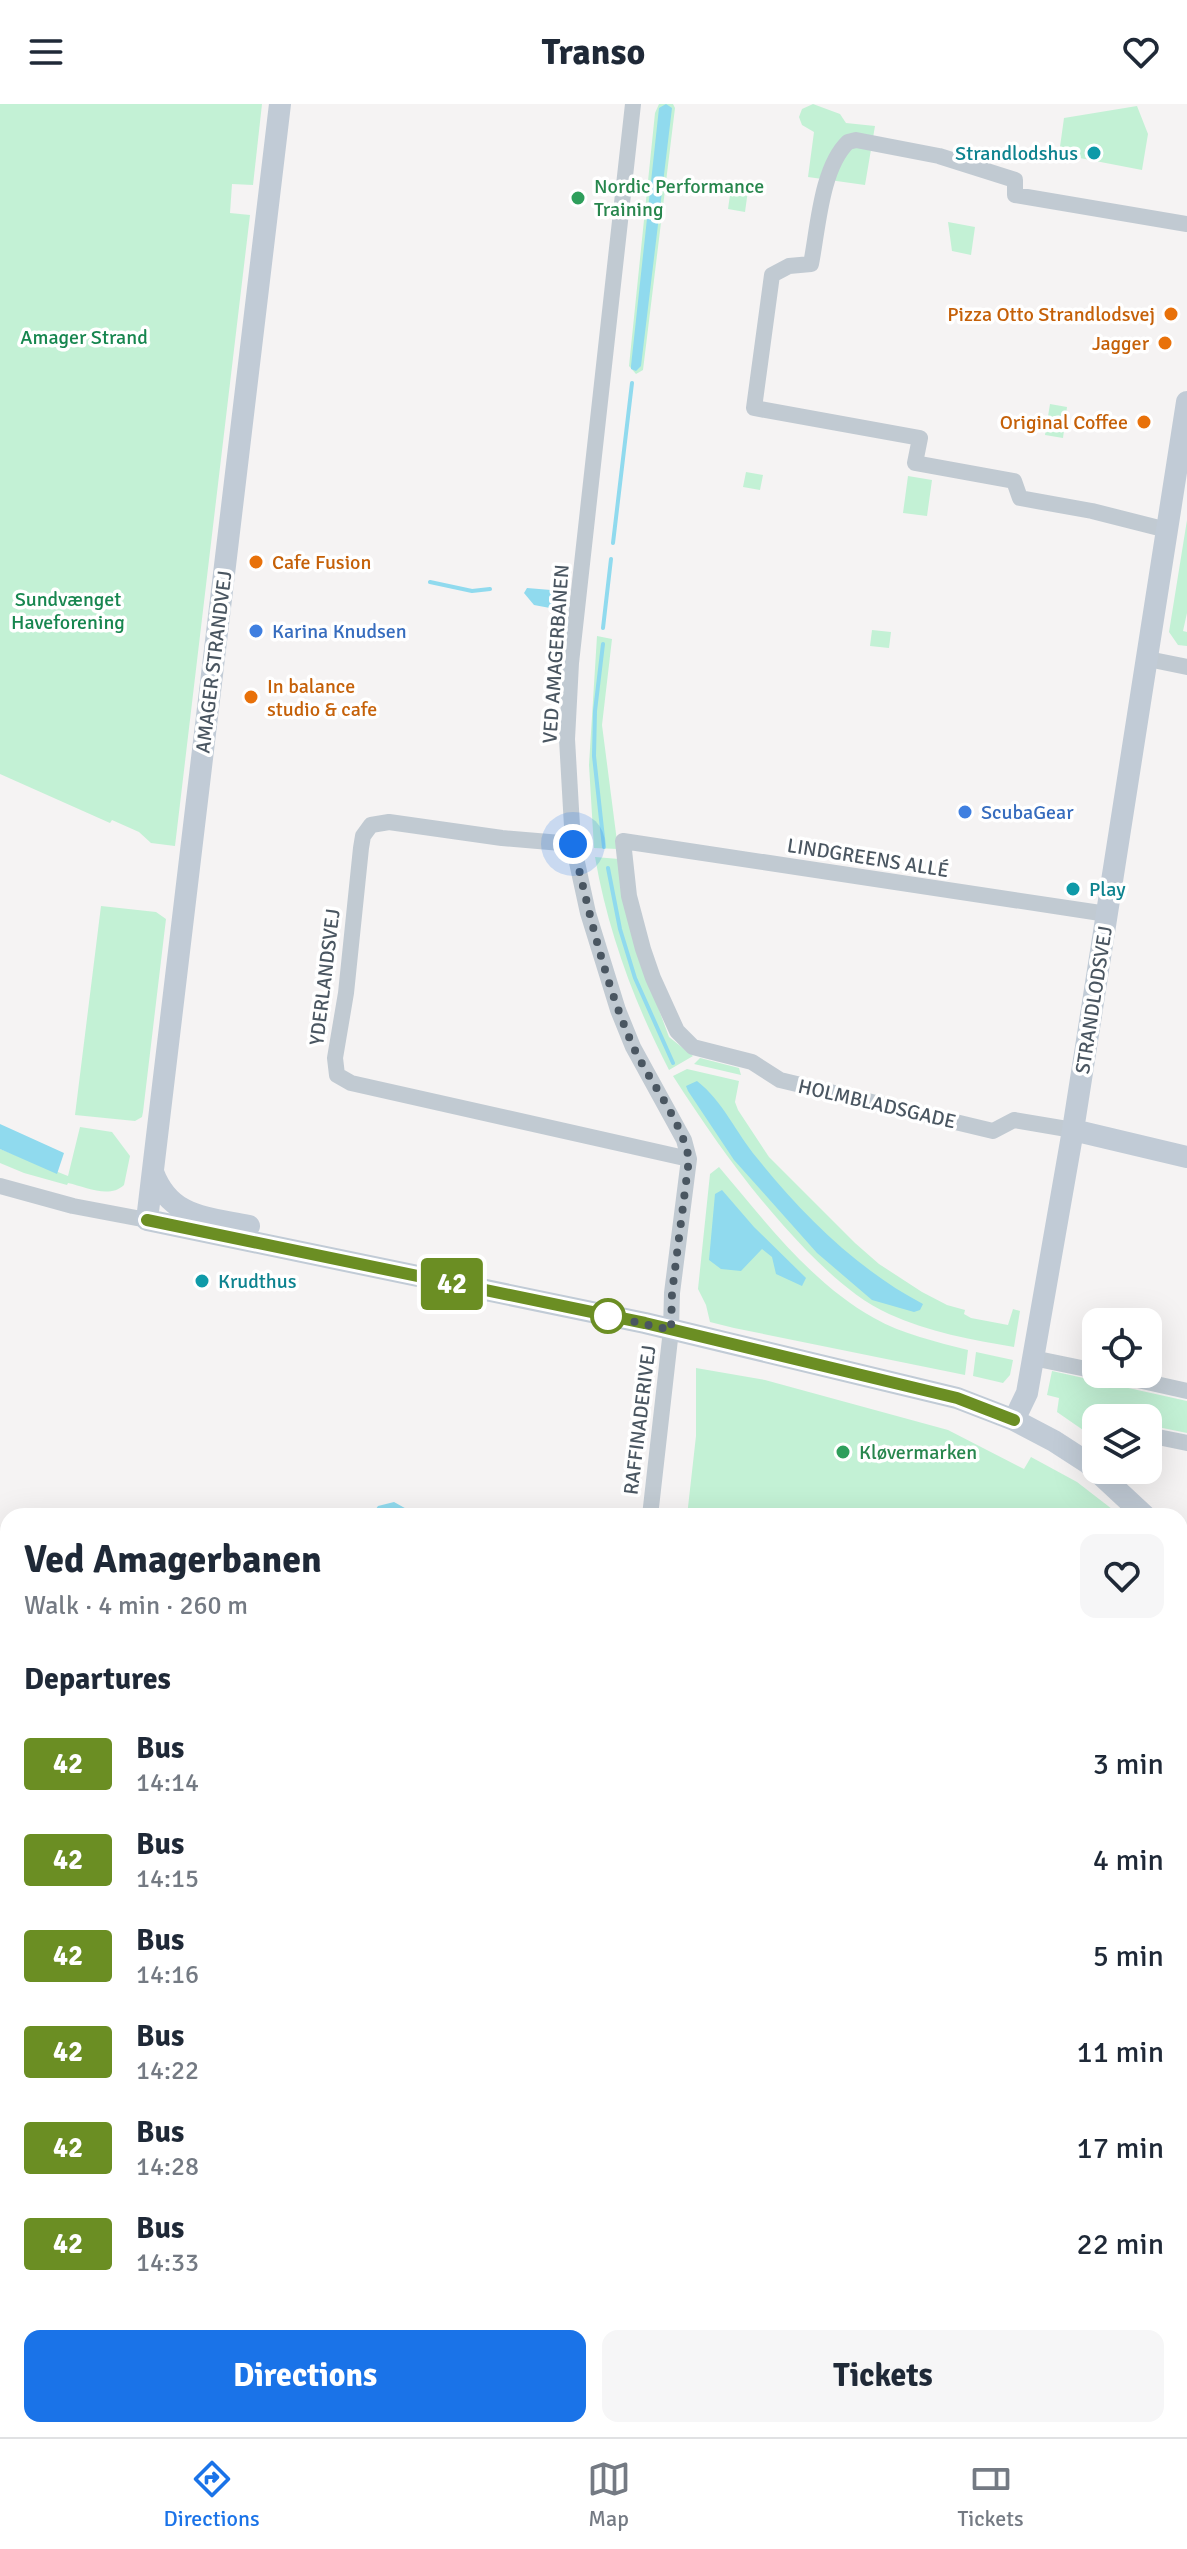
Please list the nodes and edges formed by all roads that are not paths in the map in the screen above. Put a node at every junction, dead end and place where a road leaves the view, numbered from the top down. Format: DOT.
graph roads {
  1 [pos="280,104"];
  2 [pos="633,104"];
  3 [pos="1187,224"];
  4 [pos="1187,402"];
  5 [pos="1167,530"];
  6 [pos="1148,659"];
  7 [pos="1187,667"];
  8 [pos="623,841"];
  9 [pos="573,844"];
  10 [pos="1107,914"];
  11 [pos="1073,1130"];
  12 [pos="1187,1157"];
  13 [pos="689,1159"];
  14 [pos="153,1171"];
  15 [pos="0,1186"];
  16 [pos="147,1220"];
  17 [pos="299,1252"];
  18 [pos="671,1330"];
  19 [pos="1033,1358"];
  20 [pos="1082,1368"];
  21 [pos="1162,1385"];
  22 [pos="1187,1391"];
  23 [pos="1014,1420"];
  24 [pos="1162,1438"];
  25 [pos="1187,1443"];
  26 [pos="1082,1455"];
  27 [pos="1115,1484"];
  28 [pos="651,1508"];
  29 [pos="1137,1508"];
  1 -- 14 [label="street, AMAGER STRANDVEJ"];
  2 -- 9 [label="street, VED AMAGERBANEN"];
  3 -- 5 [label="street"];
  4 -- 5 [label="street, STRANDLODSVEJ"];
  5 -- 6 [label="street, STRANDLODSVEJ"];
  6 -- 7 [label="street"];
  6 -- 10 [label="street, STRANDLODSVEJ"];
  8 -- 10 [label="street, LINDGREENS ALLÉ"];
  8 -- 11 [label="street, HOLMBLADSGADE"];
  9 -- 13 [label="street, VED AMAGERBANEN"];
  9 -- 13 [label="street, YDERLANDSVEJ"];
  10 -- 11 [label="street, STRANDLODSVEJ"];
  11 -- 12 [label="street, HOLMBLADSGADE"];
  11 -- 19 [label="street, STRANDLODSVEJ"];
  13 -- 18 [label="street, VED AMAGERBANEN"];
  14 -- 16 [label="street, AMAGER STRANDVEJ"];
  14 -- 17 [label="street"];
  15 -- 16 [label="street"];
  16 -- 17 [label="street"];
  17 -- 18 [label="street"];
  18 -- 23 [label="street"];
  18 -- 28 [label="street, RAFFINADERIVEJ"];
  19 -- 20 [label="street"];
  19 -- 23 [label="street, STRANDLODSVEJ"];
  21 -- 22 [label="street"];
  23 -- 26 [label="street"];
  24 -- 25 [label="street"];
  27 -- 29 [label="street"];
}
